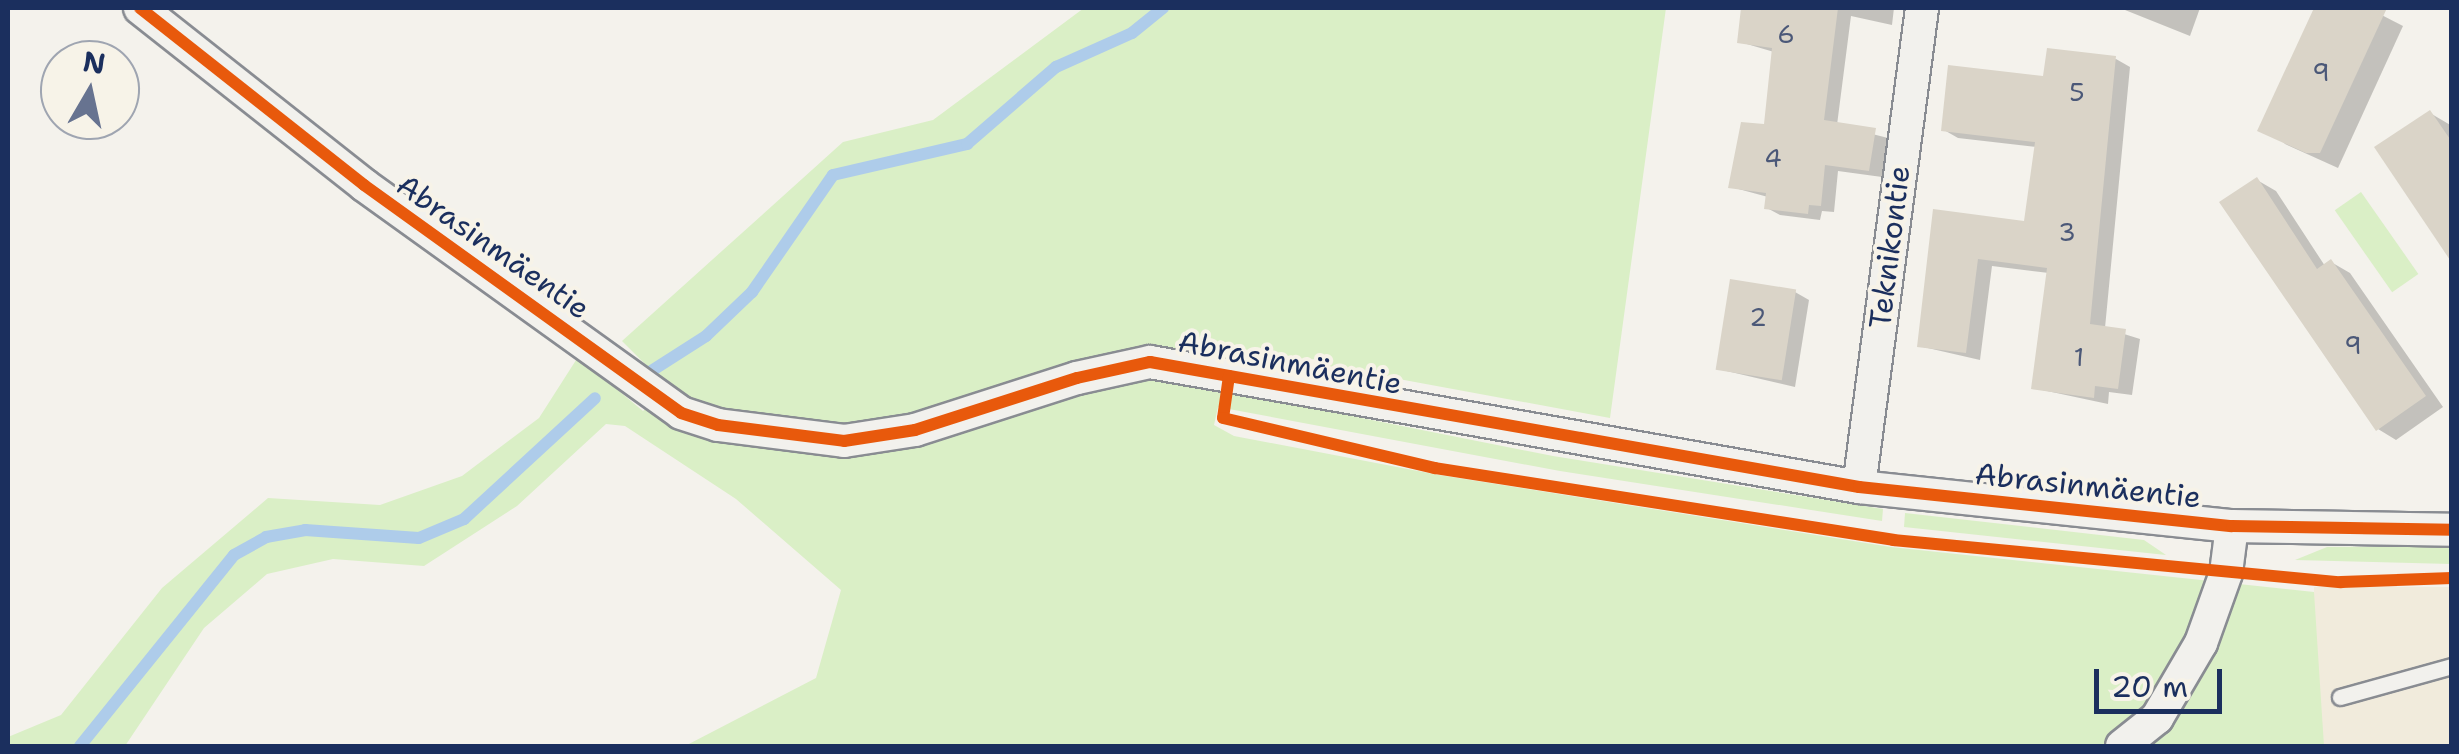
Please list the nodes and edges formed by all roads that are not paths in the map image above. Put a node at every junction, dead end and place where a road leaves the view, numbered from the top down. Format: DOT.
graph roads {
  1 [pos="140,8"];
  2 [pos="1922,8"];
  3 [pos="1859,487"];
  4 [pos="2232,526"];
  5 [pos="2452,530"];
  6 [pos="2452,666"];
  7 [pos="2340,697"];
  8 [pos="2122,746"];
  1 -- 3 [label="street, Abrasinmäentie"];
  2 -- 3 [label="street, Teknikontie"];
  3 -- 4 [label="street, Abrasinmäentie"];
  4 -- 5 [label="street, Abrasinmäentie"];
  4 -- 8 [label="street"];
  6 -- 7 [label="lane"];
}
